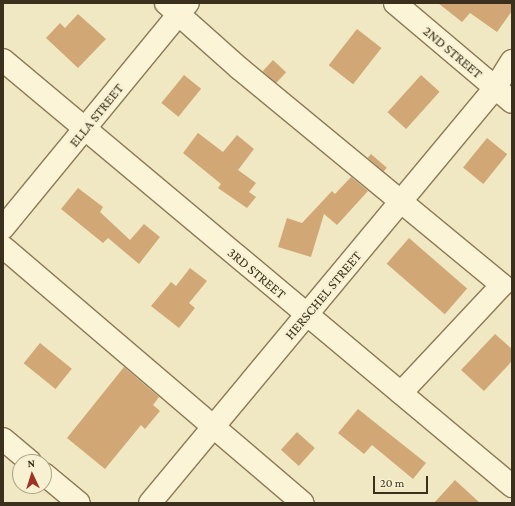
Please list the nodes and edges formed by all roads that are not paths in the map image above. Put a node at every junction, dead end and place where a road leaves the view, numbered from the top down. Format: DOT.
graph roads {
  1 [pos="395,3"];
  2 [pos="178,7"];
  3 [pos="3,60"];
  4 [pos="512,61"];
  5 [pos="495,88"];
  6 [pos="512,102"];
  7 [pos="85,128"];
  8 [pos="401,201"];
  9 [pos="3,228"];
  10 [pos="3,248"];
  11 [pos="509,284"];
  12 [pos="307,314"];
  13 [pos="401,393"];
  14 [pos="215,425"];
  15 [pos="3,439"];
  16 [pos="21,454"];
  17 [pos="52,481"];
  18 [pos="512,486"];
  19 [pos="79,503"];
  20 [pos="150,503"];
  21 [pos="303,503"];
  1 -- 5 [label="street, 2ND STREET"];
  2 -- 7 [label="street, ELLA STREET"];
  2 -- 8 [label="street"];
  3 -- 7 [label="street, 3RD STREET"];
  4 -- 5 [label="street, HERSCHEL STREET"];
  5 -- 6 [label="street, 2ND STREET"];
  5 -- 8 [label="street, HERSCHEL STREET"];
  7 -- 9 [label="street, ELLA STREET"];
  7 -- 12 [label="street, 3RD STREET"];
  8 -- 11 [label="street"];
  8 -- 12 [label="street, HERSCHEL STREET"];
  10 -- 14 [label="street"];
  11 -- 13 [label="street"];
  12 -- 13 [label="street, 3RD STREET"];
  12 -- 14 [label="street, HERSCHEL STREET"];
  13 -- 18 [label="street, 3RD STREET"];
  14 -- 20 [label="street, HERSCHEL STREET"];
  14 -- 21 [label="street"];
  15 -- 16 [label="street"];
  17 -- 19 [label="street"];
}
